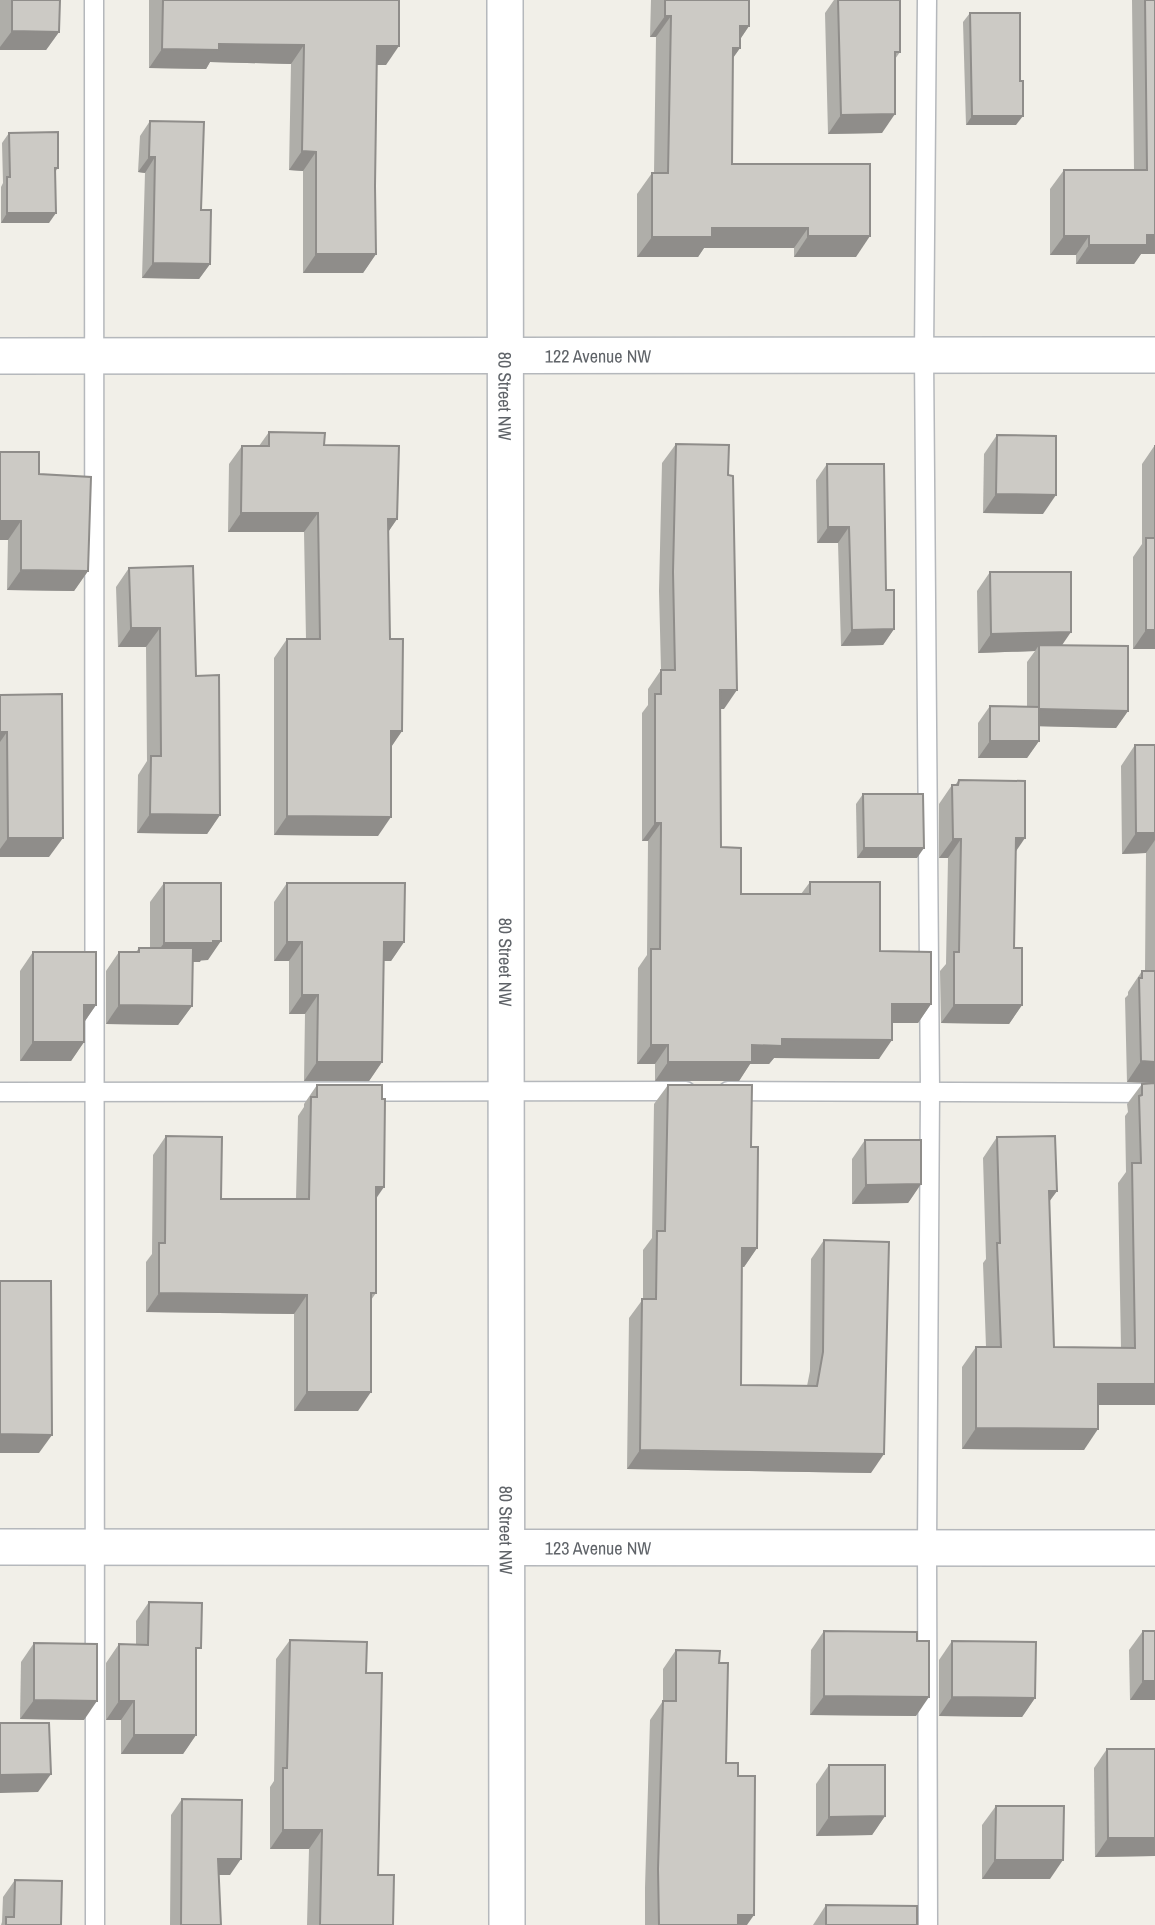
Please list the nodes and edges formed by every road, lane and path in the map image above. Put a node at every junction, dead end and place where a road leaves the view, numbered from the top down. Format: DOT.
graph roads {
  1 [pos="94,0"];
  2 [pos="505,0"];
  3 [pos="926,0"];
  4 [pos="505,355"];
  5 [pos="924,355"];
  6 [pos="1155,355"];
  7 [pos="0,356"];
  8 [pos="94,356"];
  9 [pos="95,1090"];
  10 [pos="0,1091"];
  11 [pos="506,1091"];
  12 [pos="930,1091"];
  13 [pos="1155,1093"];
  14 [pos="0,1547"];
  15 [pos="94,1547"];
  16 [pos="506,1547"];
  17 [pos="927,1547"];
  18 [pos="1155,1548"];
  19 [pos="95,1925"];
  20 [pos="507,1925"];
  21 [pos="928,1925"];
  1 -- 8 [label="lane"];
  2 -- 4 [label="street, 80 Street NW"];
  3 -- 5 [label="lane"];
  4 -- 5 [label="street, 122 Avenue NW"];
  4 -- 8 [label="street, 122 Avenue NW"];
  4 -- 11 [label="street, 80 Street NW"];
  5 -- 6 [label="street, 122 Avenue NW"];
  5 -- 12 [label="lane"];
  7 -- 8 [label="street, 122 Avenue NW"];
  8 -- 9 [label="lane"];
  9 -- 10 [label="lane"];
  9 -- 11 [label="lane"];
  9 -- 15 [label="lane"];
  11 -- 12 [label="lane"];
  11 -- 16 [label="street, 80 Street NW"];
  12 -- 13 [label="lane"];
  12 -- 17 [label="lane"];
  14 -- 15 [label="street, 123 Avenue NW"];
  15 -- 16 [label="street, 123 Avenue NW"];
  15 -- 19 [label="lane"];
  16 -- 17 [label="street, 123 Avenue NW"];
  16 -- 20 [label="street, 80 Street NW"];
  17 -- 18 [label="street, 123 Avenue NW"];
  17 -- 21 [label="lane"];
}
